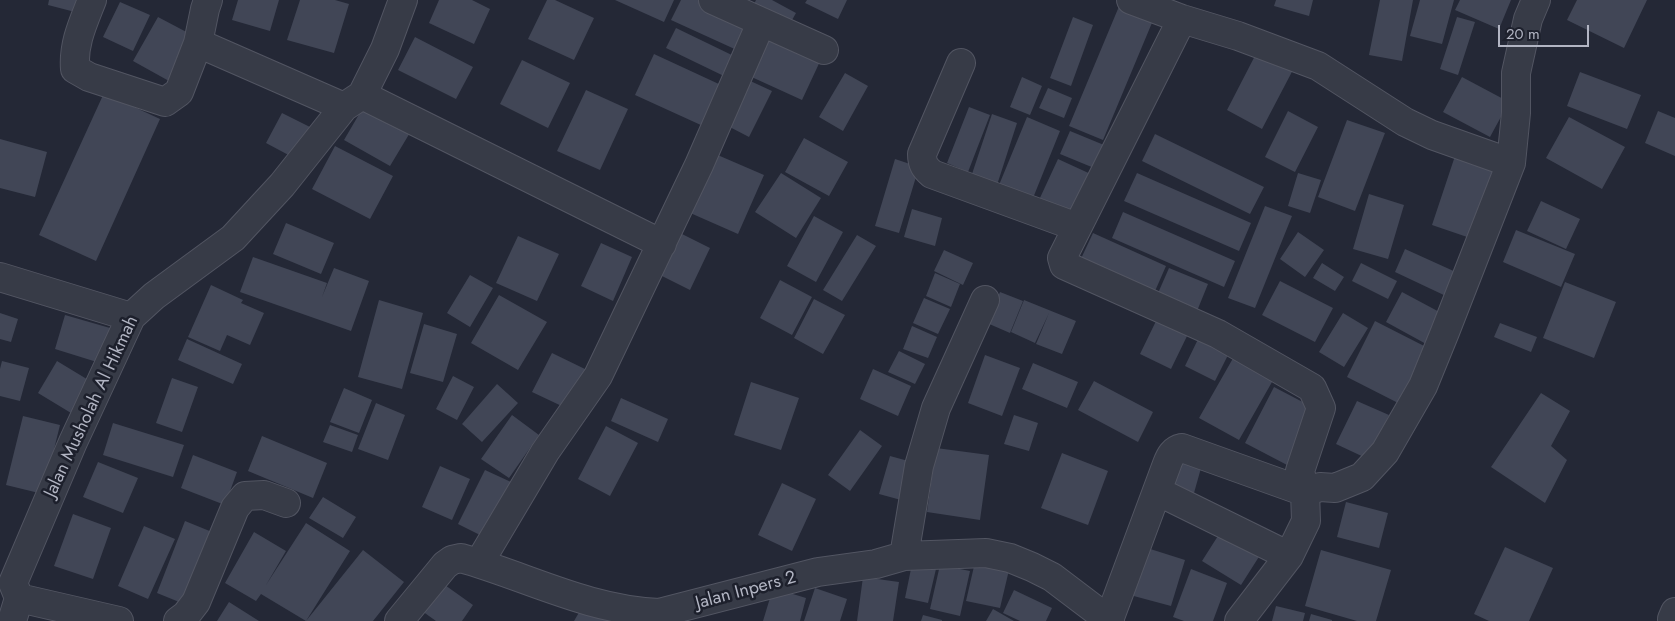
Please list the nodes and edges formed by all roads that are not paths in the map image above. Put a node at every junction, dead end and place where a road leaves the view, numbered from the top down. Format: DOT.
graph roads {
  1 [pos="92,0"];
  2 [pos="208,0"];
  3 [pos="403,0"];
  4 [pos="713,0"];
  5 [pos="1131,0"];
  6 [pos="1536,0"];
  7 [pos="750,12"];
  8 [pos="1182,19"];
  9 [pos="198,43"];
  10 [pos="824,50"];
  11 [pos="961,63"];
  12 [pos="353,101"];
  13 [pos="1511,163"];
  14 [pos="1077,227"];
  15 [pos="662,244"];
  16 [pos="0,277"];
  17 [pos="985,300"];
  18 [pos="131,317"];
  19 [pos="1157,491"];
  20 [pos="1305,492"];
  21 [pos="286,503"];
  22 [pos="904,556"];
  23 [pos="1289,556"];
  24 [pos="479,563"];
  25 [pos="11,597"];
  26 [pos="1110,620"];
  27 [pos="119,621"];
  28 [pos="178,621"];
  29 [pos="398,621"];
  30 [pos="1239,621"];
  1 -- 9 [label="street"];
  2 -- 9 [label="street"];
  3 -- 12 [label="street, Jalan Musholah Al Hikmah"];
  4 -- 7 [label="street"];
  5 -- 8 [label="street"];
  6 -- 13 [label="street"];
  7 -- 10 [label="street"];
  7 -- 15 [label="street"];
  8 -- 13 [label="street"];
  8 -- 14 [label="street"];
  9 -- 12 [label="street"];
  11 -- 14 [label="street"];
  12 -- 15 [label="street"];
  12 -- 18 [label="street, Jalan Musholah Al Hikmah"];
  13 -- 20 [label="street"];
  14 -- 20 [label="street"];
  15 -- 24 [label="street"];
  16 -- 18 [label="street"];
  17 -- 22 [label="street"];
  18 -- 25 [label="street, Jalan Musholah Al Hikmah"];
  19 -- 20 [label="street"];
  19 -- 23 [label="street"];
  19 -- 26 [label="street"];
  20 -- 23 [label="street"];
  21 -- 28 [label="street"];
  22 -- 24 [label="street, Jalan Inpers 2"];
  22 -- 26 [label="street, Jalan Inpers 2"];
  23 -- 30 [label="street"];
  24 -- 29 [label="street, Jalan Inpers 2"];
  25 -- 27 [label="street"];
}
